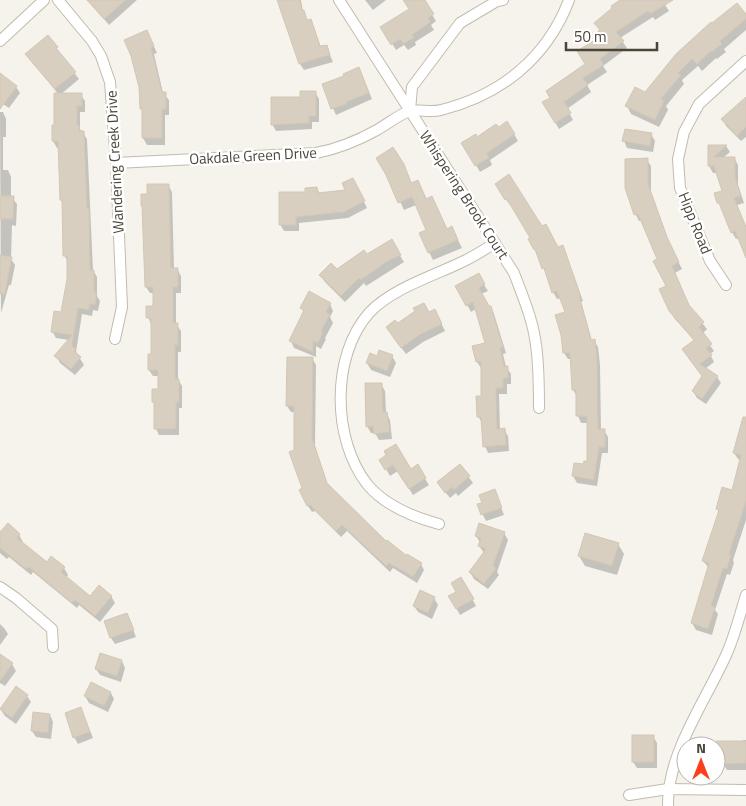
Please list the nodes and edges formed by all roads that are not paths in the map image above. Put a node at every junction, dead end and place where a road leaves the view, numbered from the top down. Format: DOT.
graph roads {
  1 [pos="44,0"];
  2 [pos="58,0"];
  3 [pos="339,0"];
  4 [pos="503,0"];
  5 [pos="569,0"];
  6 [pos="0,41"];
  7 [pos="746,62"];
  8 [pos="410,111"];
  9 [pos="116,163"];
  10 [pos="495,243"];
  11 [pos="726,286"];
  12 [pos="115,339"];
  13 [pos="539,408"];
  14 [pos="439,524"];
  15 [pos="0,587"];
  16 [pos="746,595"];
  17 [pos="53,647"];
  18 [pos="668,789"];
  19 [pos="746,790"];
  20 [pos="629,795"];
  21 [pos="668,806"];
  1 -- 6 [label="street"];
  2 -- 9 [label="street, Wandering Creek Drive"];
  3 -- 8 [label="street, Whispering Brook Court"];
  4 -- 8 [label="street"];
  5 -- 8 [label="street, Oakdale Green Drive"];
  7 -- 11 [label="street, Hipp Road"];
  8 -- 9 [label="street, Oakdale Green Drive"];
  8 -- 10 [label="street, Whispering Brook Court"];
  9 -- 12 [label="street, Wandering Creek Drive"];
  10 -- 13 [label="street, Whispering Brook Court"];
  10 -- 14 [label="street"];
  15 -- 17 [label="street"];
  16 -- 18 [label="street"];
  18 -- 19 [label="street"];
  18 -- 20 [label="street"];
  18 -- 21 [label="street"];
}
